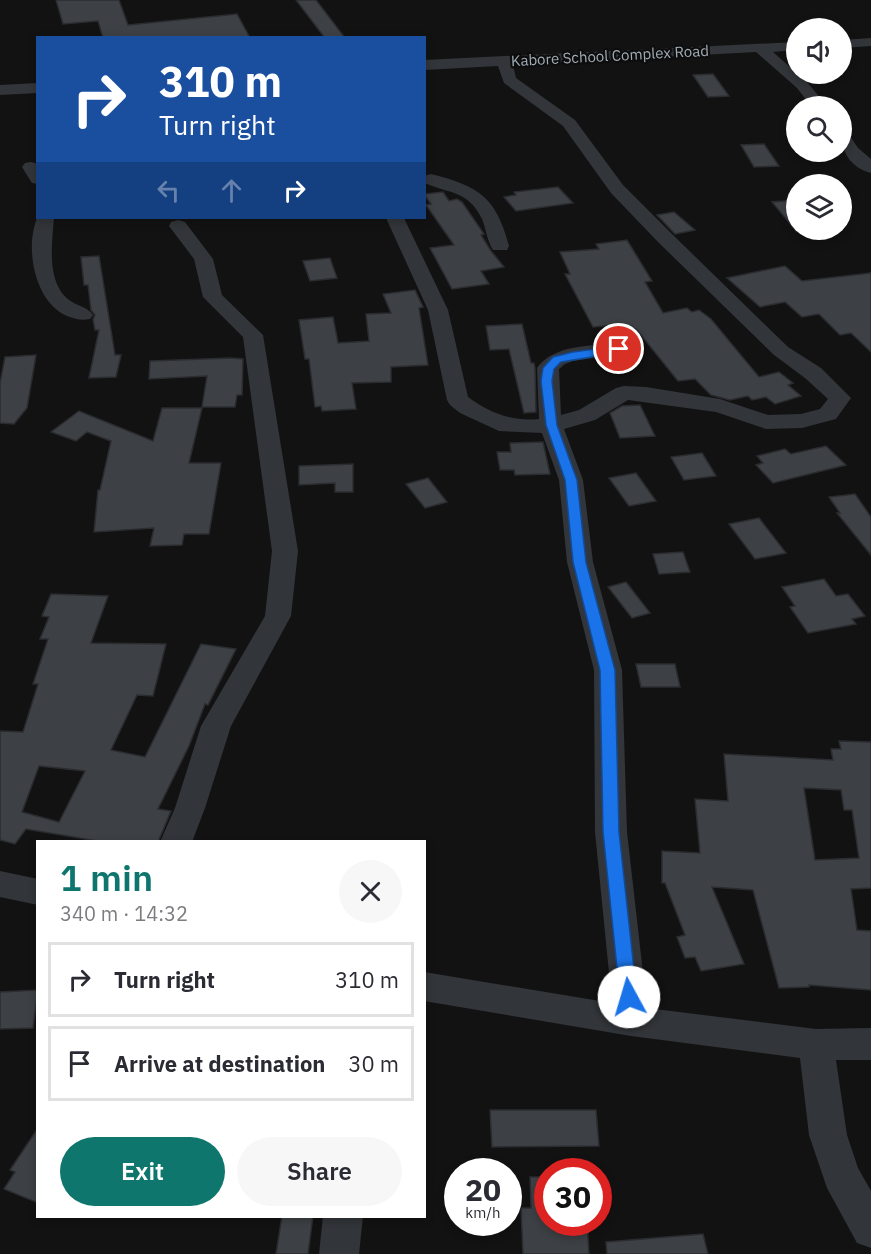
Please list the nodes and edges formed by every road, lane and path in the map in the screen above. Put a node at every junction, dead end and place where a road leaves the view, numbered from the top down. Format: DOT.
graph roads {
  1 [pos="871,42"];
  2 [pos="852,43"];
  3 [pos="786,47"];
  4 [pos="760,48"];
  5 [pos="505,61"];
  6 [pos="426,65"];
  7 [pos="36,78"];
  8 [pos="5,90"];
  9 [pos="811,96"];
  10 [pos="852,152"];
  11 [pos="871,168"];
  12 [pos="432,179"];
  13 [pos="45,219"];
  14 [pos="395,219"];
  15 [pos="178,226"];
  16 [pos="500,246"];
  17 [pos="83,315"];
  18 [pos="619,349"];
  19 [pos="551,425"];
  20 [pos="177,840"];
  21 [pos="0,884"];
  22 [pos="36,892"];
  23 [pos="426,986"];
  24 [pos="631,1021"];
  25 [pos="871,1044"];
  26 [pos="816,1045"];
  27 [pos="343,1218"];
  28 [pos="871,1229"];
  29 [pos="339,1254"];
  1 -- 2 [label="street"];
  3 -- 4 [label="street, Kabore School Complex Road"];
  4 -- 5 [label="street, Kabore School Complex Road"];
  4 -- 9 [label="street"];
  5 -- 6 [label="street, Kabore School Complex Road"];
  5 -- 19 [label="street"];
  7 -- 8 [label="street"];
  10 -- 11 [label="street"];
  12 -- 16 [label="street"];
  13 -- 17 [label="street"];
  14 -- 19 [label="street"];
  15 -- 20 [label="street"];
  18 -- 19 [label="street"];
  19 -- 24 [label="street"];
  21 -- 22 [label="street"];
  23 -- 24 [label="street"];
  24 -- 26 [label="street"];
  25 -- 26 [label="street"];
  26 -- 28 [label="street"];
  27 -- 29 [label="street"];
}
